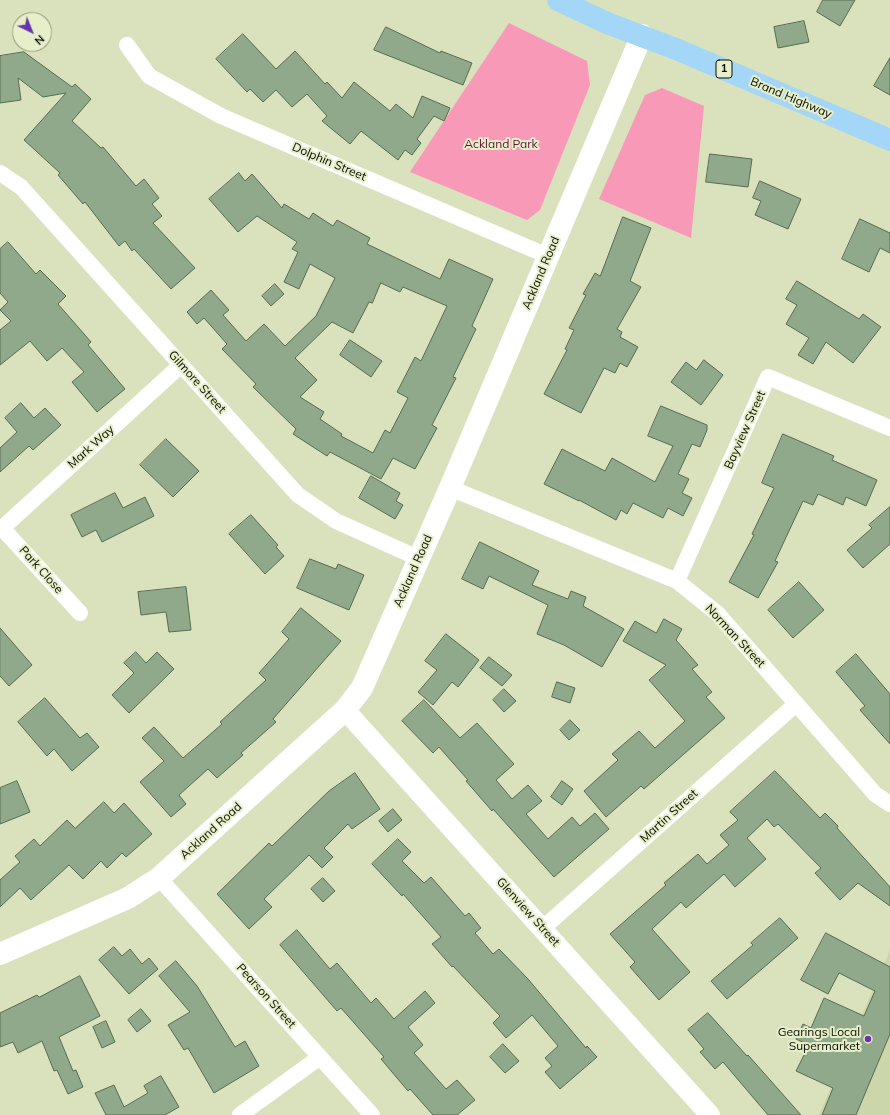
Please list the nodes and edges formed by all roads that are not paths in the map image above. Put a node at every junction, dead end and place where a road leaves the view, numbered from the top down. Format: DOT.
graph roads {
  1 [pos="558,0"];
  2 [pos="642,35"];
  3 [pos="127,45"];
  4 [pos="890,140"];
  5 [pos="0,173"];
  6 [pos="548,256"];
  7 [pos="181,365"];
  8 [pos="890,428"];
  9 [pos="450,488"];
  10 [pos="1,529"];
  11 [pos="418,558"];
  12 [pos="677,581"];
  13 [pos="80,613"];
  14 [pos="796,704"];
  15 [pos="345,710"];
  16 [pos="890,804"];
  17 [pos="159,878"];
  18 [pos="543,928"];
  19 [pos="0,954"];
  20 [pos="320,1057"];
  21 [pos="240,1115"];
  22 [pos="372,1115"];
  23 [pos="710,1115"];
  1 -- 2 [label="highway, Brand Highway / 1"];
  2 -- 4 [label="highway, Brand Highway / 1"];
  2 -- 6 [label="main road, Ackland Road"];
  3 -- 6 [label="street, Dolphin Street"];
  5 -- 7 [label="street, Gilmore Street"];
  6 -- 9 [label="main road, Ackland Road"];
  7 -- 10 [label="street, Mark Way"];
  7 -- 11 [label="street, Gilmore Street"];
  8 -- 12 [label="street, Bayview Street"];
  9 -- 11 [label="main road, Ackland Road"];
  9 -- 12 [label="street, Norman Street"];
  10 -- 13 [label="street, Park Close"];
  11 -- 15 [label="main road, Ackland Road"];
  12 -- 14 [label="street, Norman Street"];
  14 -- 16 [label="street, Norman Street"];
  14 -- 18 [label="street, Martin Street"];
  15 -- 17 [label="main road, Ackland Road"];
  15 -- 18 [label="street, Glenview Street"];
  17 -- 19 [label="main road, Ackland Road"];
  17 -- 20 [label="street, Pearson Street"];
  18 -- 23 [label="street, Glenview Street"];
  20 -- 21 [label="street"];
  20 -- 22 [label="street, Pearson Street"];
}
